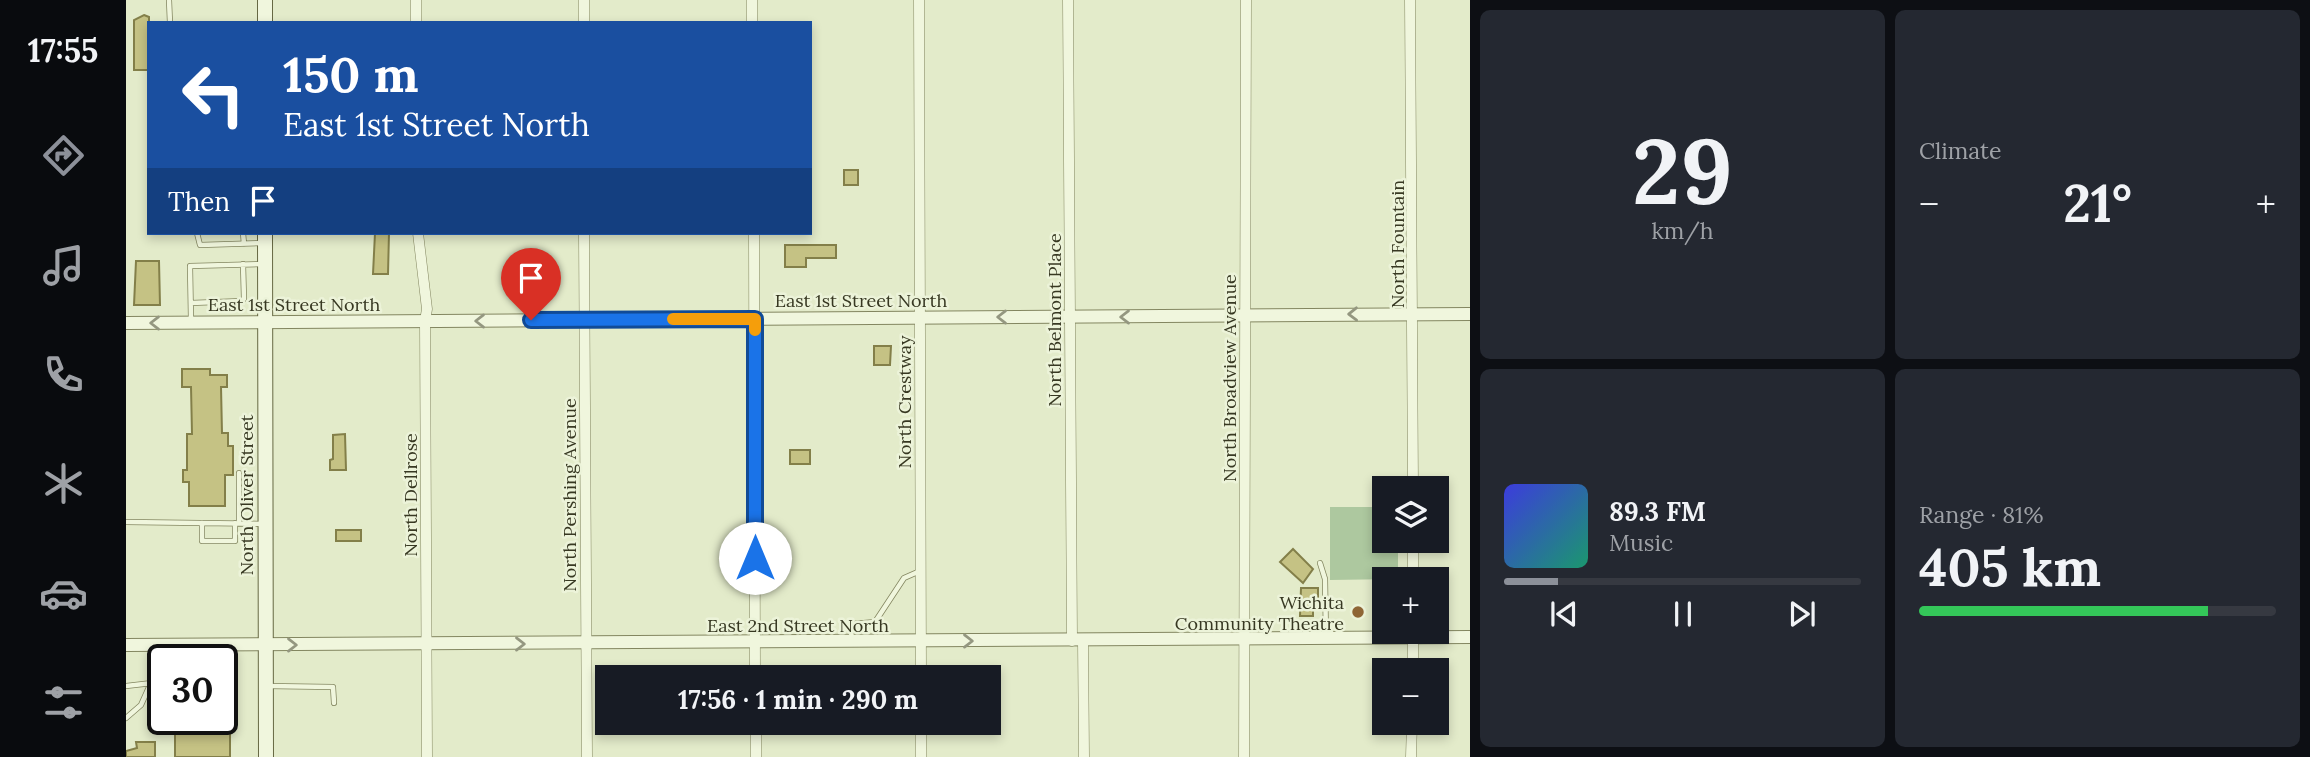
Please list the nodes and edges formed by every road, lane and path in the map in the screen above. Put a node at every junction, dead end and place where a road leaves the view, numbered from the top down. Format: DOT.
graph roads {
  1 [pos="169,0"];
  2 [pos="265,0"];
  3 [pos="416,0"];
  4 [pos="584,0"];
  5 [pos="752,0"];
  6 [pos="919,0"];
  7 [pos="1068,0"];
  8 [pos="1246,0"];
  9 [pos="1410,0"];
  10 [pos="170,21"];
  11 [pos="264,21"];
  12 [pos="416,21"];
  13 [pos="584,21"];
  14 [pos="752,21"];
  15 [pos="198,235"];
  16 [pos="243,235"];
  17 [pos="418,235"];
  18 [pos="584,235"];
  19 [pos="754,235"];
  20 [pos="265,238"];
  21 [pos="244,244"];
  22 [pos="243,264"];
  23 [pos="265,264"];
  24 [pos="191,303"];
  25 [pos="1413,313"];
  26 [pos="1470,314"];
  27 [pos="1246,316"];
  28 [pos="919,317"];
  29 [pos="1070,317"];
  30 [pos="755,319"];
  31 [pos="585,320"];
  32 [pos="425,321"];
  33 [pos="191,322"];
  34 [pos="265,322"];
  35 [pos="126,323"];
  36 [pos="239,473"];
  37 [pos="1413,476"];
  38 [pos="126,522"];
  39 [pos="202,523"];
  40 [pos="237,523"];
  41 [pos="265,524"];
  42 [pos="1320,563"];
  43 [pos="921,570"];
  44 [pos="1372,636"];
  45 [pos="1449,636"];
  46 [pos="1470,637"];
  47 [pos="1326,638"];
  48 [pos="1244,639"];
  49 [pos="1078,641"];
  50 [pos="755,642"];
  51 [pos="850,642"];
  52 [pos="921,642"];
  53 [pos="586,643"];
  54 [pos="126,645"];
  55 [pos="147,645"];
  56 [pos="238,645"];
  57 [pos="266,645"];
  58 [pos="426,645"];
  59 [pos="755,665"];
  60 [pos="921,665"];
  61 [pos="147,685"];
  62 [pos="126,686"];
  63 [pos="266,686"];
  64 [pos="147,692"];
  65 [pos="334,703"];
  66 [pos="126,718"];
  67 [pos="756,735"];
  68 [pos="921,735"];
  69 [pos="1412,735"];
  70 [pos="266,757"];
  71 [pos="427,757"];
  72 [pos="587,757"];
  73 [pos="756,757"];
  74 [pos="921,757"];
  75 [pos="1084,757"];
  76 [pos="1244,757"];
  77 [pos="1411,757"];
  1 -- 10 [label="lane"];
  2 -- 11 [label="main road"];
  3 -- 12 [label="street"];
  4 -- 13 [label="street"];
  5 -- 14 [label="street"];
  6 -- 28 [label="street, North Crestway"];
  7 -- 29 [label="street, North Belmont Place"];
  8 -- 27 [label="street, North Broadview Avenue"];
  9 -- 25 [label="street, North Fountain"];
  15 -- 21 [label="lane"];
  16 -- 21 [label="lane"];
  17 -- 32 [label="street, North Dellrose"];
  18 -- 31 [label="street, North Pershing Avenue"];
  19 -- 30 [label="street"];
  20 -- 21 [label="lane"];
  20 -- 23 [label="main road, North Oliver Street"];
  22 -- 23 [label="lane"];
  22 -- 24 [label="lane"];
  22 -- 24 [label="lane"];
  23 -- 34 [label="main road, North Oliver Street"];
  24 -- 33 [label="lane"];
  25 -- 26 [label="street, East 1st Street North"];
  25 -- 27 [label="street, East 1st Street North, one-way"];
  25 -- 37 [label="street, North Fountain"];
  27 -- 29 [label="street, East 1st Street North, one-way"];
  27 -- 48 [label="street, North Broadview Avenue"];
  29 -- 28 [label="street, East 1st Street North, one-way"];
  28 -- 30 [label="street, East 1st Street North"];
  28 -- 43 [label="street, North Crestway"];
  29 -- 49 [label="street, North Belmont Place"];
  30 -- 31 [label="street, East 1st Street North"];
  30 -- 50 [label="street"];
  31 -- 32 [label="street, East 1st Street North, one-way"];
  31 -- 53 [label="street, North Pershing Avenue"];
  32 -- 34 [label="street, East 1st Street North"];
  32 -- 58 [label="street, North Dellrose"];
  33 -- 34 [label="street, East 1st Street North"];
  33 -- 35 [label="street, East 1st Street North, one-way"];
  34 -- 41 [label="main road, North Oliver Street"];
  36 -- 40 [label="lane"];
  38 -- 39 [label="lane"];
  39 -- 40 [label="lane"];
  39 -- 40 [label="lane"];
  40 -- 41 [label="lane"];
  41 -- 57 [label="main road, North Oliver Street"];
  42 -- 47 [label="lane"];
  43 -- 51 [label="lane"];
  43 -- 52 [label="street, North Crestway"];
  44 -- 47 [label="street, East 2nd Street North"];
  45 -- 46 [label="street, East 2nd Street North"];
  47 -- 48 [label="street, East 2nd Street North"];
  48 -- 49 [label="street, East 2nd Street North"];
  48 -- 76 [label="street, North Broadview Avenue"];
  52 -- 49 [label="street, East 2nd Street North, one-way"];
  49 -- 75 [label="street, North Belmont Place"];
  50 -- 51 [label="street, East 2nd Street North"];
  50 -- 53 [label="street, East 2nd Street North"];
  50 -- 59 [label="street"];
  51 -- 52 [label="street, East 2nd Street North"];
  52 -- 60 [label="street, North Crestway"];
  58 -- 53 [label="street, East 2nd Street North, one-way"];
  53 -- 72 [label="street, North Pershing Avenue"];
  54 -- 55 [label="street, East 2nd Street North"];
  56 -- 57 [label="street, East 2nd Street North"];
  57 -- 58 [label="street, East 2nd Street North, one-way"];
  57 -- 63 [label="main road, North Oliver Street"];
  58 -- 71 [label="street, North Dellrose"];
  61 -- 62 [label="lane"];
  63 -- 65 [label="lane"];
  63 -- 70 [label="main road, North Oliver Street"];
  64 -- 66 [label="lane"];
  67 -- 73 [label="street"];
  68 -- 74 [label="street"];
  69 -- 77 [label="street"];
}
